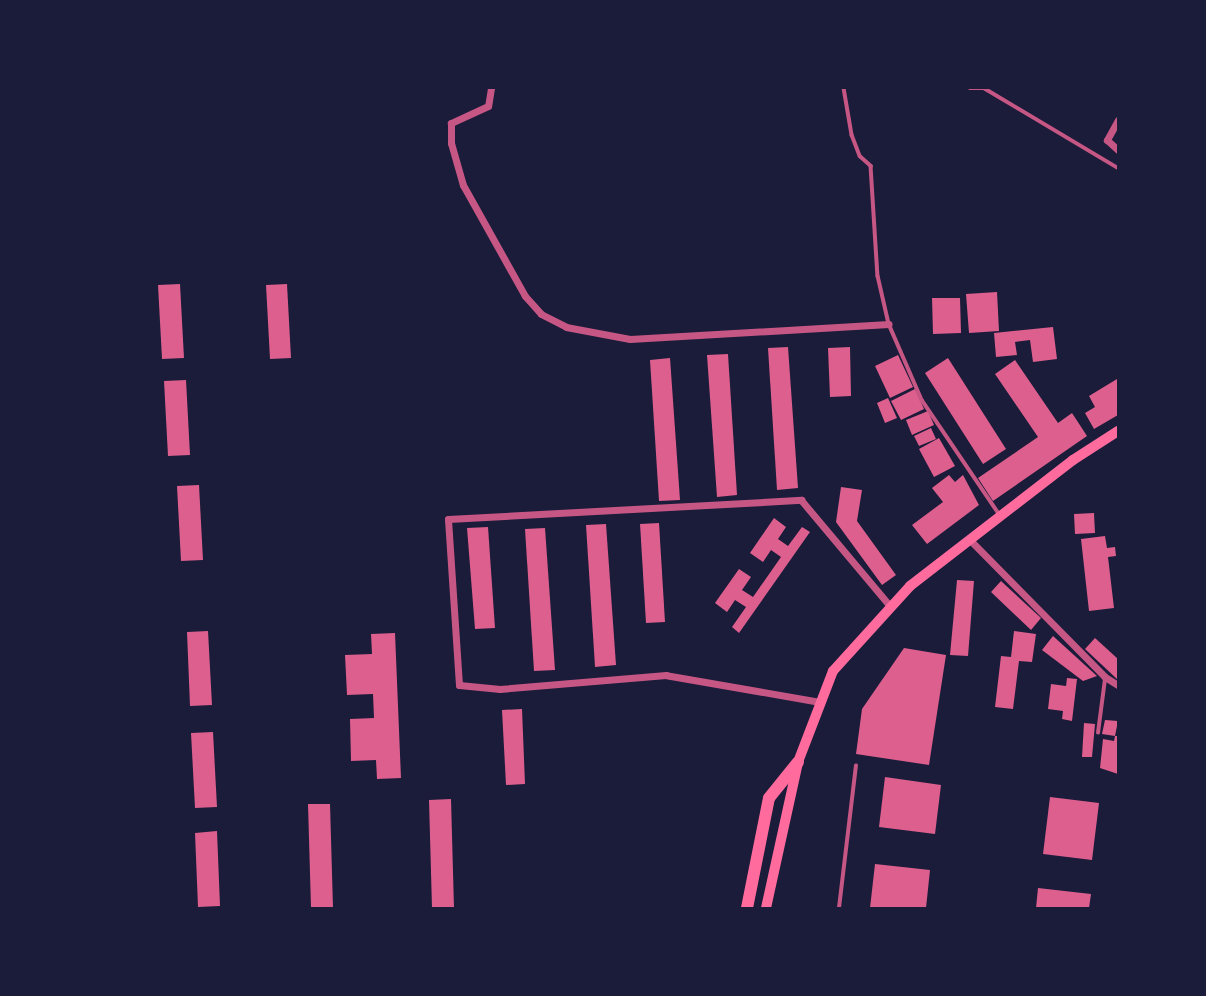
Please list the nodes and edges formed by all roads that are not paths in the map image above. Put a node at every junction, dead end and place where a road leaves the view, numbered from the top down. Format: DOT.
graph roads {
  1 [pos="491,88"];
  2 [pos="844,88"];
  3 [pos="970,88"];
  4 [pos="1118,120"];
  5 [pos="1118,150"];
  6 [pos="1118,168"];
  7 [pos="889,324"];
  8 [pos="1118,431"];
  9 [pos="1001,516"];
  10 [pos="970,540"];
  11 [pos="890,606"];
  12 [pos="1105,677"];
  13 [pos="1118,684"];
  14 [pos="820,702"];
  15 [pos="1098,733"];
  16 [pos="798,762"];
  17 [pos="856,766"];
  18 [pos="747,908"];
  19 [pos="766,908"];
  20 [pos="839,908"];
  1 -- 7 [label="street"];
  2 -- 7 [label="lane"];
  3 -- 6 [label="lane"];
  4 -- 5 [label="street"];
  7 -- 9 [label="lane"];
  8 -- 9 [label="main road"];
  9 -- 10 [label="main road"];
  10 -- 11 [label="main road"];
  10 -- 12 [label="street"];
  11 -- 14 [label="main road"];
  11 -- 14 [label="street"];
  12 -- 13 [label="street"];
  12 -- 15 [label="lane"];
  14 -- 16 [label="main road"];
  16 -- 18 [label="main road"];
  16 -- 19 [label="main road"];
  17 -- 20 [label="lane"];
}
